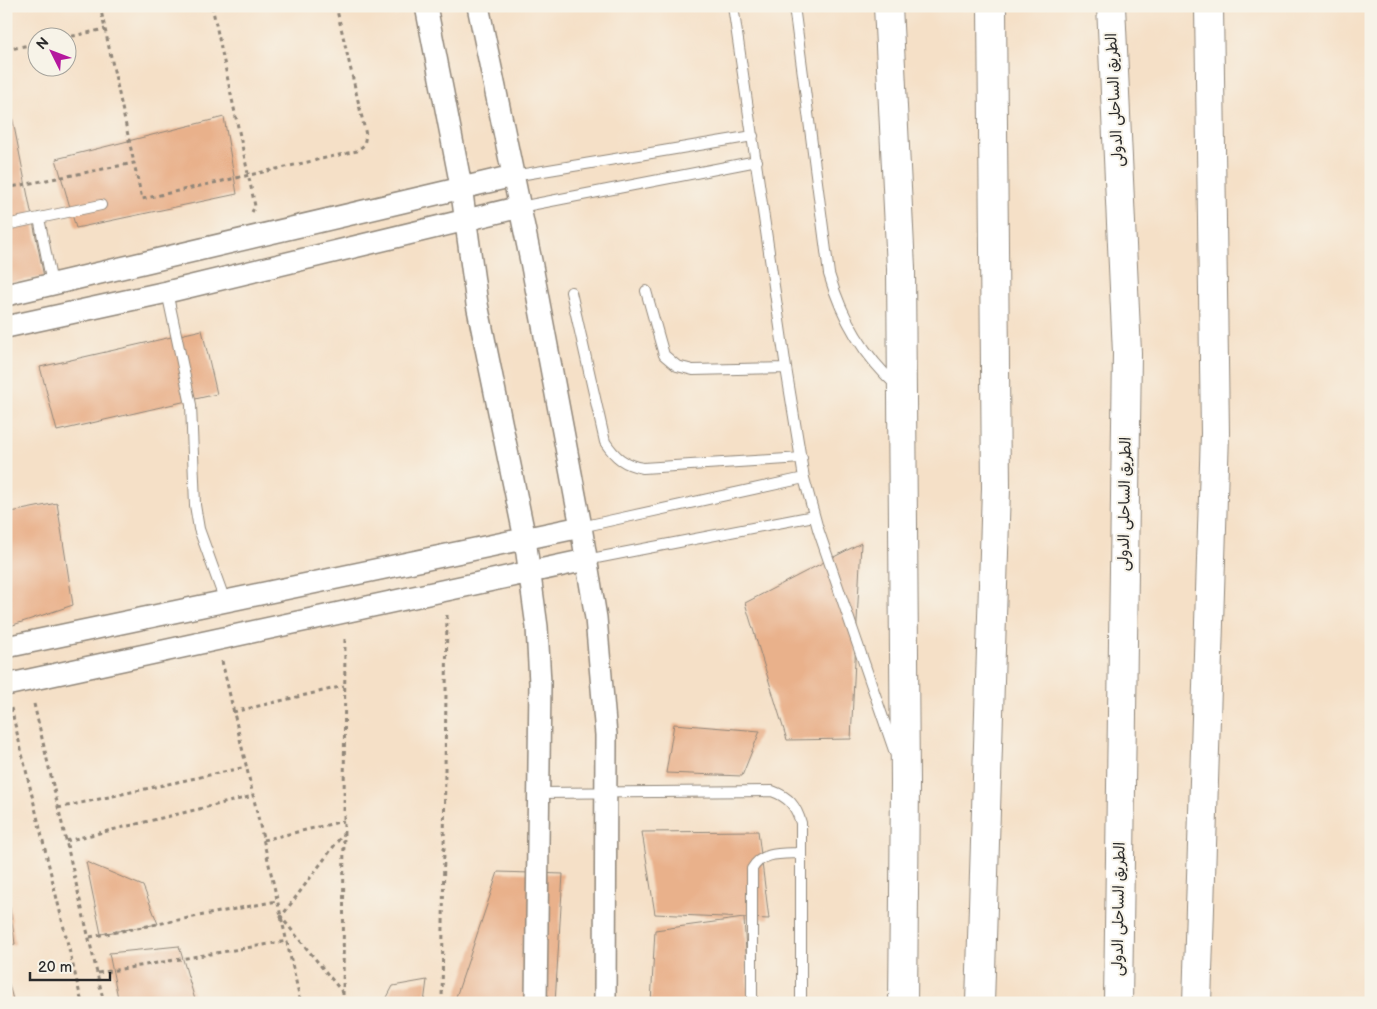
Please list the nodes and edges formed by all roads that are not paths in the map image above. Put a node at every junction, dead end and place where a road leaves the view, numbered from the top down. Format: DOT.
graph roads {
  1 [pos="426,6"];
  2 [pos="478,6"];
  3 [pos="733,6"];
  4 [pos="794,6"];
  5 [pos="888,6"];
  6 [pos="992,6"];
  7 [pos="1110,6"];
  8 [pos="1209,6"];
  9 [pos="753,136"];
  10 [pos="757,161"];
  11 [pos="513,176"];
  12 [pos="461,186"];
  13 [pos="101,205"];
  14 [pos="520,207"];
  15 [pos="38,218"];
  16 [pos="466,219"];
  17 [pos="6,225"];
  18 [pos="52,284"];
  19 [pos="646,291"];
  20 [pos="167,292"];
  21 [pos="571,292"];
  22 [pos="6,294"];
  23 [pos="6,327"];
  24 [pos="786,368"];
  25 [pos="902,391"];
  26 [pos="802,458"];
  27 [pos="804,478"];
  28 [pos="814,516"];
  29 [pos="581,527"];
  30 [pos="525,539"];
  31 [pos="586,560"];
  32 [pos="531,572"];
  33 [pos="225,601"];
  34 [pos="6,647"];
  35 [pos="7,692"];
  36 [pos="905,783"];
  37 [pos="539,793"];
  38 [pos="607,794"];
  39 [pos="801,853"];
  40 [pos="536,1003"];
  41 [pos="605,1003"];
  42 [pos="752,1003"];
  43 [pos="801,1003"];
  44 [pos="903,1003"];
  45 [pos="980,1003"];
  46 [pos="1118,1003"];
  47 [pos="1197,1003"];
  1 -- 12 [label="street"];
  2 -- 11 [label="street"];
  3 -- 9 [label="lane"];
  4 -- 25 [label="lane"];
  5 -- 25 [label="highway"];
  6 -- 45 [label="highway"];
  7 -- 46 [label="highway, الطريق الساحلى الدولى"];
  8 -- 47 [label="highway"];
  9 -- 10 [label="lane"];
  9 -- 11 [label="lane"];
  10 -- 14 [label="lane"];
  10 -- 24 [label="lane"];
  11 -- 12 [label="street"];
  11 -- 14 [label="street"];
  12 -- 16 [label="street"];
  12 -- 18 [label="street"];
  13 -- 15 [label="lane"];
  14 -- 16 [label="street"];
  14 -- 29 [label="street"];
  15 -- 17 [label="lane"];
  15 -- 18 [label="lane"];
  16 -- 20 [label="street"];
  16 -- 30 [label="street"];
  18 -- 22 [label="street"];
  19 -- 24 [label="lane"];
  20 -- 23 [label="street"];
  20 -- 33 [label="lane"];
  21 -- 26 [label="lane"];
  24 -- 26 [label="lane"];
  25 -- 36 [label="highway"];
  26 -- 27 [label="lane"];
  27 -- 28 [label="lane"];
  27 -- 29 [label="lane"];
  28 -- 31 [label="lane"];
  28 -- 36 [label="lane"];
  29 -- 30 [label="street"];
  29 -- 31 [label="street"];
  30 -- 32 [label="street"];
  30 -- 33 [label="street"];
  31 -- 32 [label="street"];
  31 -- 38 [label="street"];
  32 -- 35 [label="street"];
  32 -- 37 [label="street"];
  33 -- 34 [label="street"];
  36 -- 44 [label="highway"];
  37 -- 38 [label="lane"];
  37 -- 40 [label="street"];
  38 -- 39 [label="lane"];
  38 -- 41 [label="street"];
  39 -- 42 [label="lane"];
  39 -- 43 [label="lane"];
}
